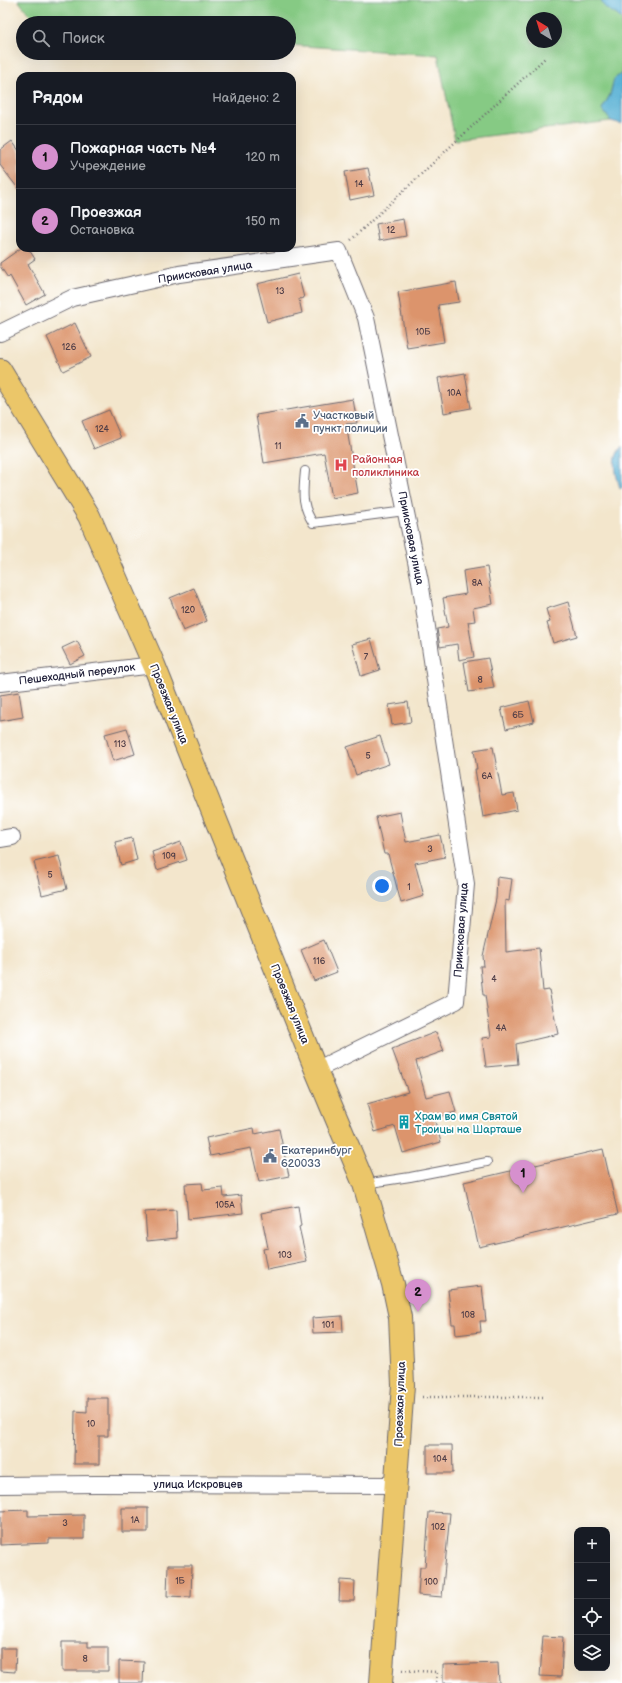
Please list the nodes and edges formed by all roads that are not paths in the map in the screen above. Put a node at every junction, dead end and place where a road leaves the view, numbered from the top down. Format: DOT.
graph roads {
  1 [pos="0,333"];
  2 [pos="0,370"];
  3 [pos="305,471"];
  4 [pos="405,511"];
  5 [pos="154,665"];
  6 [pos="0,683"];
  7 [pos="316,1070"];
  8 [pos="487,1162"];
  9 [pos="364,1184"];
  10 [pos="396,1484"];
  11 [pos="0,1485"];
  12 [pos="382,1683"];
  1 -- 4 [label="street, Приисковая улица"];
  2 -- 5 [label="main road, Проезжая улица"];
  3 -- 4 [label="lane"];
  4 -- 7 [label="street, Приисковая улица"];
  5 -- 6 [label="street, Пешеходный переулок"];
  5 -- 7 [label="main road, Проезжая улица"];
  7 -- 9 [label="main road, Проезжая улица"];
  8 -- 9 [label="lane"];
  9 -- 10 [label="main road, Проезжая улица"];
  10 -- 11 [label="street, улица Искровцев"];
  10 -- 12 [label="main road, Проезжая улица"];
}
